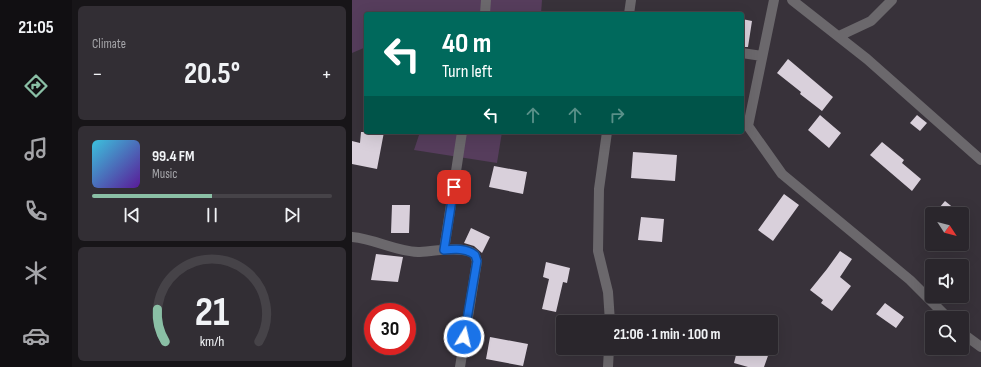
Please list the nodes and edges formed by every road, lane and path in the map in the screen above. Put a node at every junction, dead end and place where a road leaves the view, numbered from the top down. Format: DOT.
graph roads {
  1 [pos="486,0"];
  2 [pos="631,0"];
  3 [pos="774,0"];
  4 [pos="792,0"];
  5 [pos="892,0"];
  6 [pos="484,12"];
  7 [pos="629,12"];
  8 [pos="839,36"];
  9 [pos="744,53"];
  10 [pos="762,56"];
  11 [pos="462,134"];
  12 [pos="608,134"];
  13 [pos="981,160"];
  14 [pos="352,237"];
  15 [pos="444,250"];
  16 [pos="941,311"];
  17 [pos="610,315"];
  18 [pos="969,338"];
  19 [pos="981,347"];
  20 [pos="609,355"];
  21 [pos="460,367"];
  22 [pos="608,367"];
  1 -- 6 [label="street"];
  2 -- 7 [label="street"];
  3 -- 10 [label="street"];
  4 -- 8 [label="street"];
  5 -- 8 [label="street"];
  8 -- 13 [label="street"];
  9 -- 10 [label="street"];
  10 -- 16 [label="street"];
  11 -- 15 [label="street"];
  12 -- 17 [label="street"];
  14 -- 15 [label="street"];
  15 -- 21 [label="street"];
  18 -- 19 [label="street"];
  20 -- 22 [label="street"];
}
